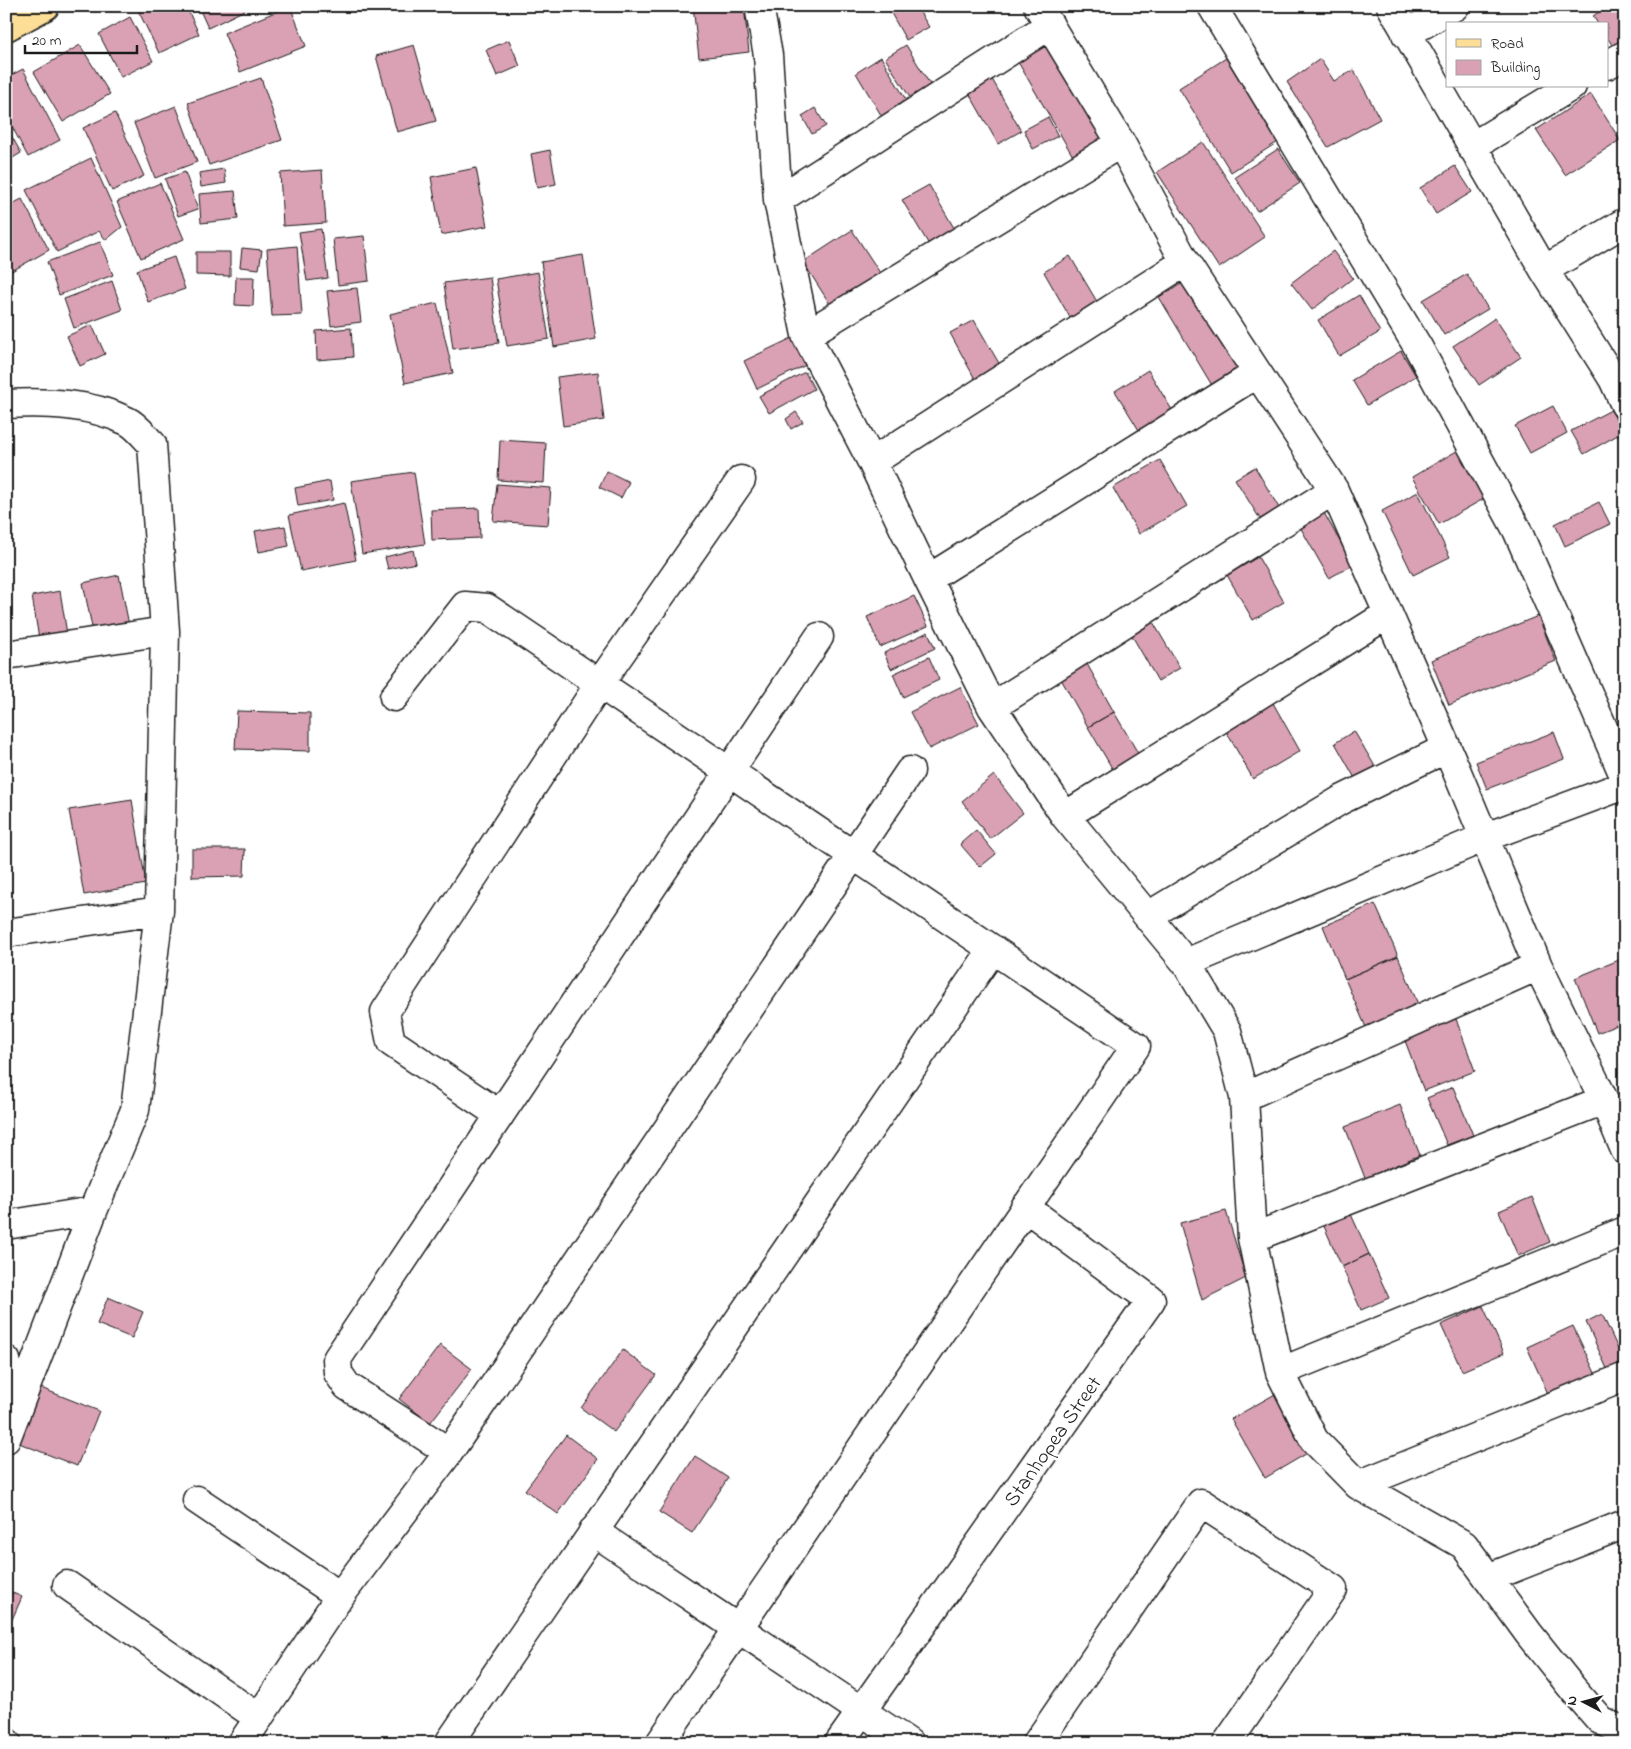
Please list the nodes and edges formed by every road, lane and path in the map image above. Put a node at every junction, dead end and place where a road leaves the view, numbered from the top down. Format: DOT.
graph roads {
  1 [pos="45,6"];
  2 [pos="759,6"];
  3 [pos="1212,6"];
  4 [pos="1390,6"];
  5 [pos="1455,6"];
  6 [pos="1044,16"];
  7 [pos="6,27"];
  8 [pos="1406,34"];
  9 [pos="1625,55"];
  10 [pos="1608,65"];
  11 [pos="1569,88"];
  12 [pos="1121,143"];
  13 [pos="1471,147"];
  14 [pos="778,200"];
  15 [pos="1625,222"];
  16 [pos="1185,262"];
  17 [pos="1544,270"];
  18 [pos="806,335"];
  19 [pos="1256,374"];
  20 [pos="1619,376"];
  21 [pos="6,404"];
  22 [pos="1625,405"];
  23 [pos="872,462"];
  24 [pos="742,480"];
  25 [pos="1334,490"];
  26 [pos="928,579"];
  27 [pos="1388,614"];
  28 [pos="165,631"];
  29 [pos="819,637"];
  30 [pos="6,655"];
  31 [pos="600,683"];
  32 [pos="394,697"];
  33 [pos="992,707"];
  34 [pos="1446,748"];
  35 [pos="730,771"];
  36 [pos="910,771"];
  37 [pos="1625,778"];
  38 [pos="1625,785"];
  39 [pos="1065,816"];
  40 [pos="1483,838"];
  41 [pos="855,855"];
  42 [pos="160,911"];
  43 [pos="1148,916"];
  44 [pos="6,933"];
  45 [pos="992,949"];
  46 [pos="1186,963"];
  47 [pos="1538,966"];
  48 [pos="1244,1097"];
  49 [pos="1604,1100"];
  50 [pos="500,1115"];
  51 [pos="1625,1150"];
  52 [pos="1025,1207"];
  53 [pos="93,1211"];
  54 [pos="6,1225"];
  55 [pos="1625,1231"];
  56 [pos="1252,1238"];
  57 [pos="6,1360"];
  58 [pos="1280,1372"];
  59 [pos="1625,1377"];
  60 [pos="16,1413"];
  61 [pos="6,1439"];
  62 [pos="449,1452"];
  63 [pos="1358,1485"];
  64 [pos="197,1500"];
  65 [pos="1625,1524"];
  66 [pos="594,1531"];
  67 [pos="1488,1578"];
  68 [pos="68,1585"];
  69 [pos="340,1596"];
  70 [pos="737,1628"];
  71 [pos="861,1711"];
  72 [pos="259,1718"];
  73 [pos="1625,1732"];
  74 [pos="242,1743"];
  75 [pos="448,1743"];
  76 [pos="660,1743"];
  77 [pos="838,1743"];
  78 [pos="909,1743"];
  79 [pos="1037,1743"];
  80 [pos="1227,1743"];
  1 -- 7 [label="main road"];
  2 -- 14 [label="street"];
  3 -- 37 [label="street"];
  4 -- 8 [label="street"];
  5 -- 8 [label="street"];
  6 -- 12 [label="street"];
  6 -- 14 [label="street"];
  8 -- 13 [label="street"];
  9 -- 10 [label="street"];
  11 -- 13 [label="street"];
  12 -- 16 [label="street"];
  12 -- 18 [label="street"];
  13 -- 17 [label="street"];
  14 -- 18 [label="street"];
  15 -- 17 [label="street"];
  16 -- 19 [label="street"];
  16 -- 23 [label="street"];
  17 -- 20 [label="street"];
  18 -- 23 [label="street"];
  19 -- 25 [label="street"];
  19 -- 26 [label="street"];
  20 -- 22 [label="street"];
  21 -- 28 [label="street"];
  23 -- 26 [label="street"];
  24 -- 31 [label="street"];
  25 -- 27 [label="street"];
  25 -- 33 [label="street"];
  26 -- 33 [label="street"];
  27 -- 34 [label="street"];
  27 -- 39 [label="street"];
  28 -- 30 [label="street"];
  28 -- 42 [label="street"];
  29 -- 35 [label="street"];
  31 -- 32 [label="street"];
  31 -- 35 [label="street"];
  31 -- 50 [label="street"];
  33 -- 39 [label="street"];
  34 -- 40 [label="street"];
  34 -- 43 [label="street"];
  35 -- 41 [label="street"];
  35 -- 50 [label="street"];
  36 -- 41 [label="street"];
  38 -- 40 [label="street"];
  39 -- 43 [label="street"];
  40 -- 46 [label="street"];
  40 -- 47 [label="street"];
  41 -- 45 [label="street"];
  41 -- 62 [label="street"];
  42 -- 44 [label="street"];
  42 -- 53 [label="street"];
  43 -- 46 [label="street"];
  45 -- 52 [label="street"];
  45 -- 66 [label="street"];
  46 -- 48 [label="street"];
  47 -- 48 [label="street"];
  47 -- 49 [label="street"];
  48 -- 56 [label="street"];
  49 -- 51 [label="street"];
  49 -- 56 [label="street"];
  50 -- 62 [label="street"];
  52 -- 70 [label="street"];
  52 -- 71 [label="street, Stanhopea Street"];
  53 -- 54 [label="street"];
  53 -- 60 [label="street"];
  55 -- 58 [label="street"];
  56 -- 58 [label="street"];
  57 -- 60 [label="street"];
  58 -- 63 [label="street"];
  59 -- 63 [label="street"];
  60 -- 61 [label="street"];
  62 -- 69 [label="street"];
  63 -- 67 [label="street"];
  64 -- 69 [label="street"];
  65 -- 67 [label="street"];
  66 -- 70 [label="street"];
  66 -- 75 [label="street"];
  67 -- 73 [label="street"];
  68 -- 72 [label="street"];
  69 -- 72 [label="street"];
  70 -- 71 [label="street"];
  70 -- 76 [label="street"];
  71 -- 77 [label="street"];
  71 -- 78 [label="street"];
  72 -- 74 [label="street"];
  79 -- 80 [label="street"];
}
